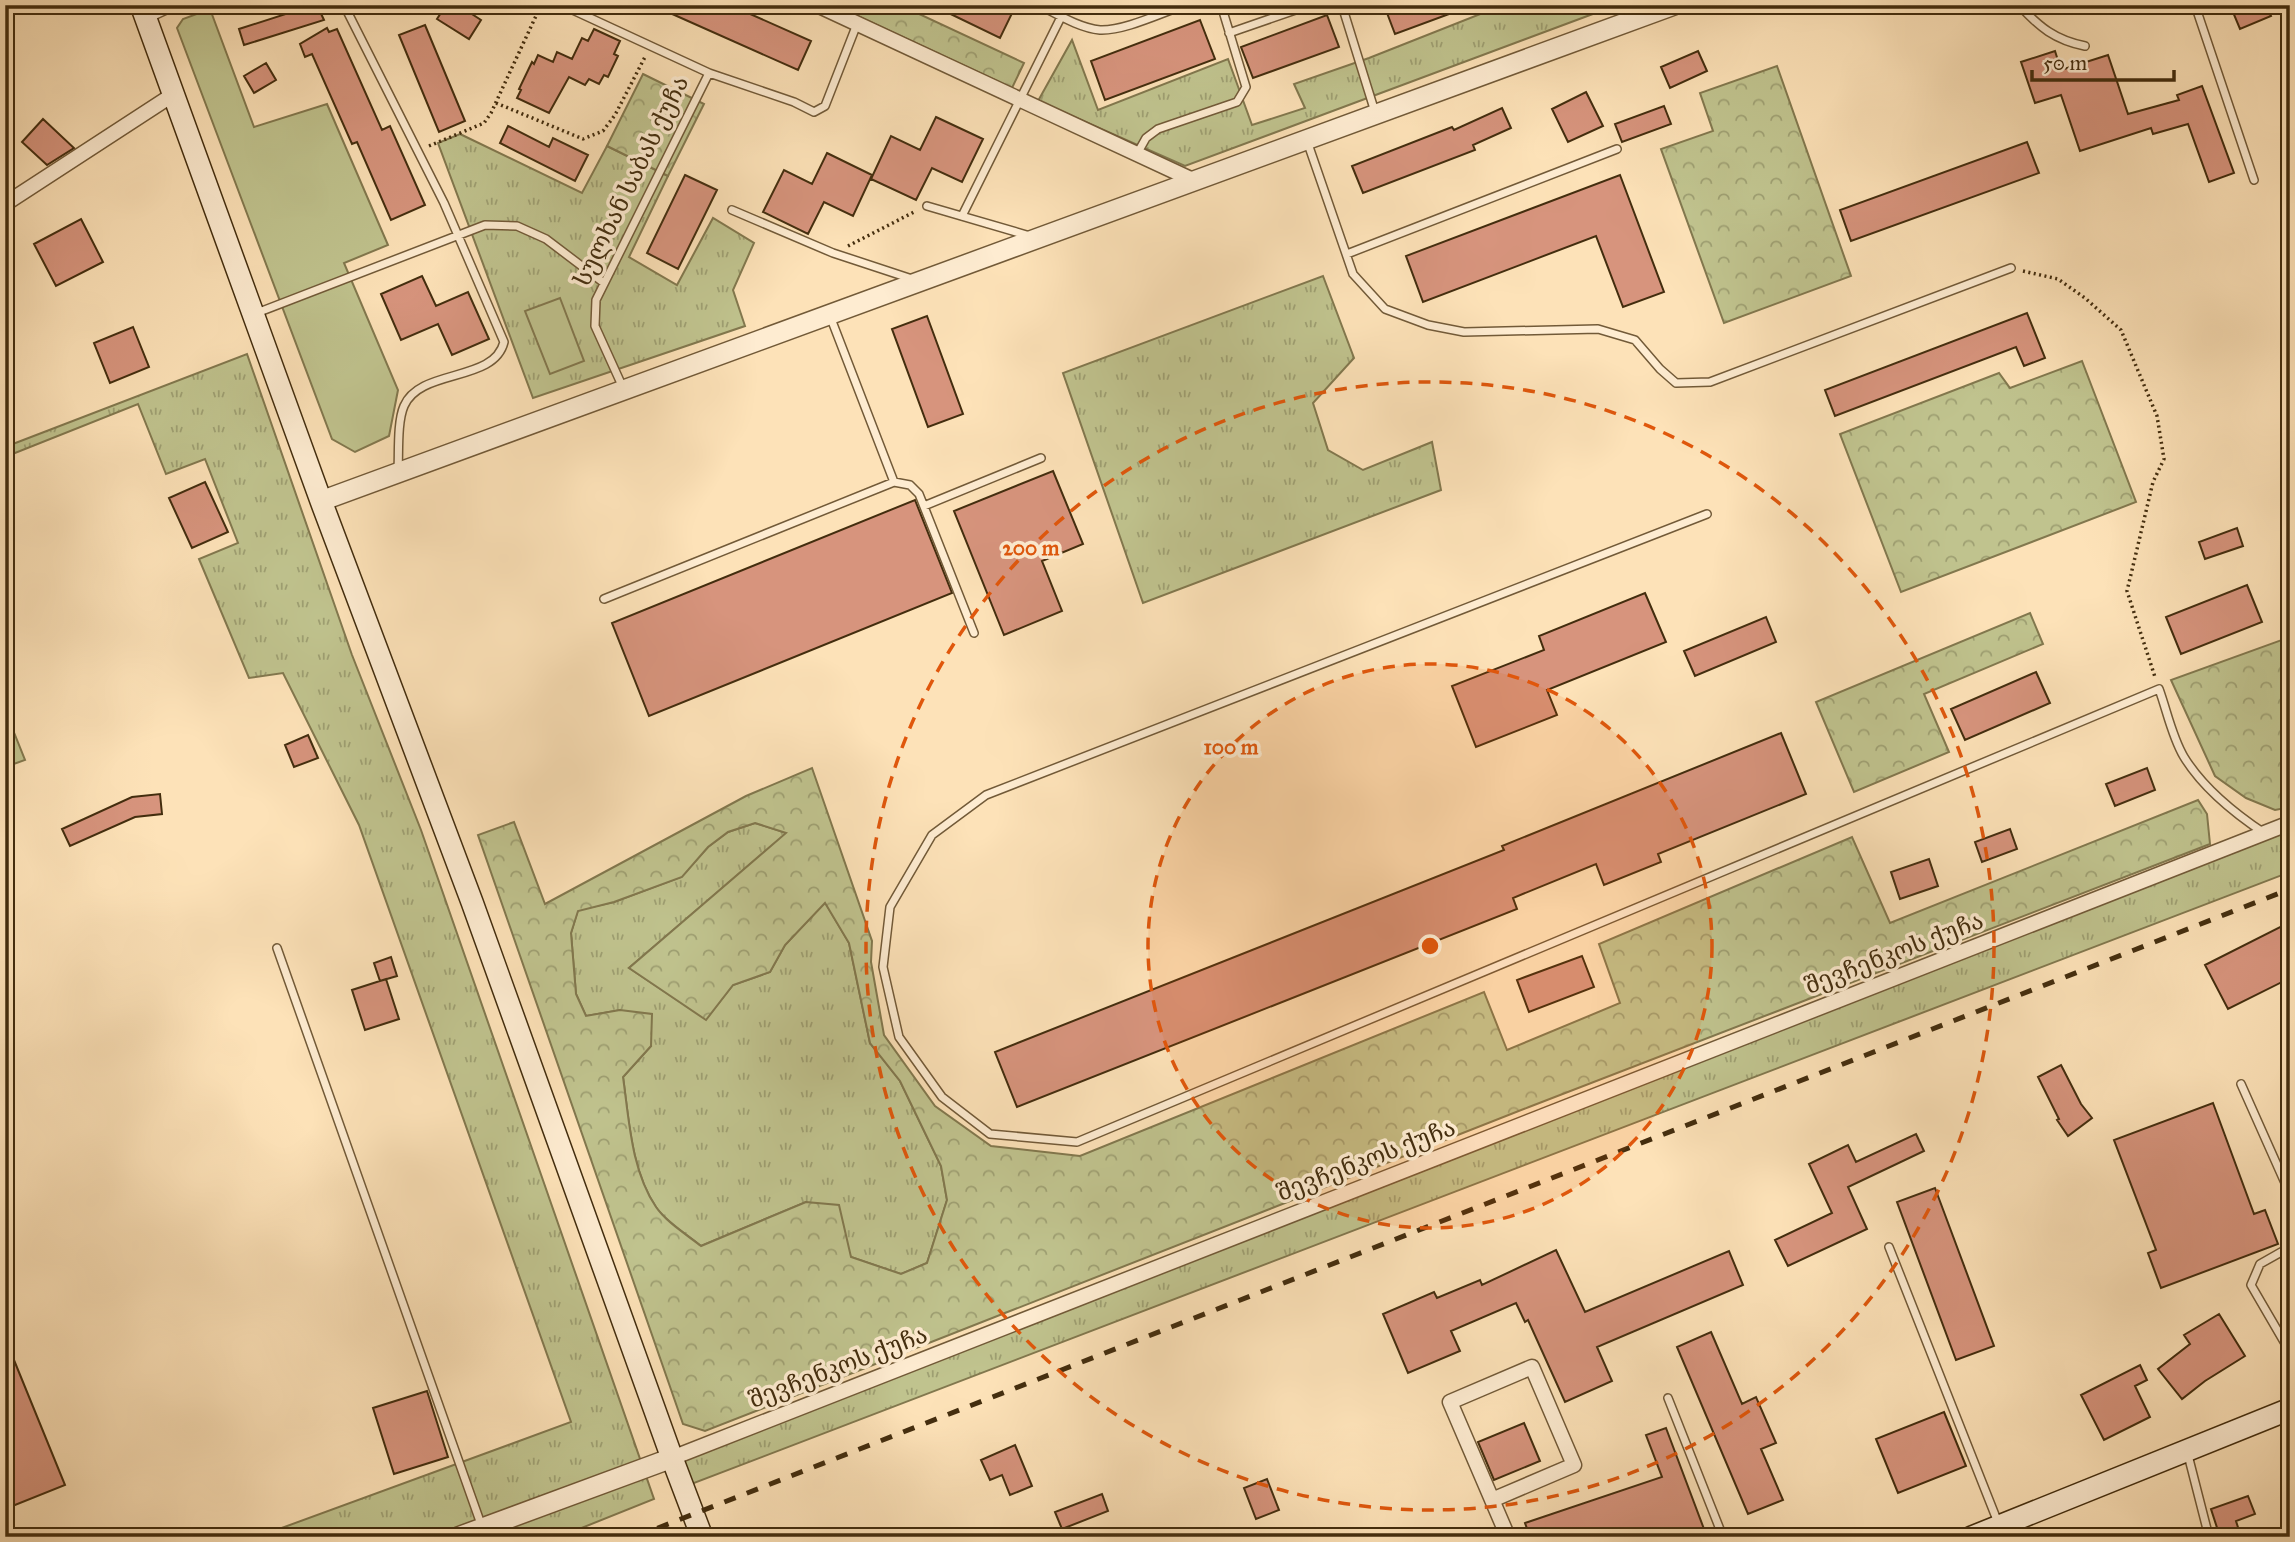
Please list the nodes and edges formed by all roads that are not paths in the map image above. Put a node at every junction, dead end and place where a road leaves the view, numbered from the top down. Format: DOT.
graph roads {
  1 [pos="177,5"];
  2 [pos="344,5"];
  3 [pos="562,5"];
  4 [pos="817,5"];
  5 [pos="1039,5"];
  6 [pos="1067,5"];
  7 [pos="1185,5"];
  8 [pos="1218,5"];
  9 [pos="1310,5"];
  10 [pos="1345,5"];
  11 [pos="1674,5"];
  12 [pos="2019,5"];
  13 [pos="2195,5"];
  14 [pos="144,12"];
  15 [pos="1062,16"];
  16 [pos="857,24"];
  17 [pos="1229,33"];
  18 [pos="2085,46"];
  19 [pos="709,72"];
  20 [pos="174,94"];
  21 [pos="1020,101"];
  22 [pos="1376,114"];
  23 [pos="1306,140"];
  24 [pos="1617,149"];
  25 [pos="1137,154"];
  26 [pos="2254,180"];
  27 [pos="1195,181"];
  28 [pos="5,204"];
  29 [pos="927,206"];
  30 [pos="732,210"];
  31 [pos="962,216"];
  32 [pos="458,236"];
  33 [pos="1037,239"];
  34 [pos="1347,254"];
  35 [pos="2011,268"];
  36 [pos="919,282"];
  37 [pos="604,283"];
  38 [pos="254,314"];
  39 [pos="830,315"];
  40 [pos="624,390"];
  41 [pos="1041,458"];
  42 [pos="398,473"];
  43 [pos="894,482"];
  44 [pos="321,501"];
  45 [pos="924,506"];
  46 [pos="1707,514"];
  47 [pos="604,599"];
  48 [pos="974,633"];
  49 [pos="2290,824"];
  50 [pos="2265,833"];
  51 [pos="277,948"];
  52 [pos="2241,1084"];
  53 [pos="2290,1194"];
  54 [pos="1889,1247"];
  55 [pos="2290,1247"];
  56 [pos="2290,1353"];
  57 [pos="1668,1398"];
  58 [pos="2290,1409"];
  59 [pos="2187,1450"];
  60 [pos="672,1458"];
  61 [pos="1492,1500"];
  62 [pos="2000,1526"];
  63 [pos="482,1528"];
  64 [pos="458,1537"];
  65 [pos="702,1537"];
  66 [pos="1508,1537"];
  67 [pos="1723,1537"];
  68 [pos="1972,1537"];
  69 [pos="2209,1537"];
  1 -- 14 [label="lane"];
  2 -- 32 [label="lane"];
  3 -- 19 [label="lane"];
  4 -- 16 [label="street"];
  5 -- 15 [label="lane"];
  6 -- 15 [label="lane"];
  7 -- 15 [label="lane"];
  8 -- 17 [label="lane"];
  9 -- 17 [label="lane"];
  10 -- 22 [label="lane"];
  11 -- 22 [label="street"];
  12 -- 18 [label="lane"];
  13 -- 26 [label="lane"];
  14 -- 20 [label="main road"];
  15 -- 21 [label="lane"];
  16 -- 19 [label="lane, სულხან საბას ქუჩა"];
  16 -- 21 [label="street"];
  17 -- 25 [label="lane"];
  19 -- 37 [label="lane, სულხან საბას ქუჩა"];
  20 -- 28 [label="street"];
  20 -- 38 [label="main road"];
  21 -- 25 [label="street"];
  21 -- 31 [label="lane"];
  22 -- 23 [label="street"];
  23 -- 27 [label="street"];
  23 -- 34 [label="lane"];
  24 -- 34 [label="lane"];
  25 -- 27 [label="street"];
  27 -- 33 [label="street"];
  29 -- 31 [label="lane"];
  30 -- 36 [label="lane"];
  31 -- 33 [label="lane"];
  32 -- 37 [label="lane"];
  32 -- 38 [label="lane"];
  32 -- 42 [label="lane"];
  33 -- 36 [label="street"];
  34 -- 35 [label="lane"];
  36 -- 39 [label="street"];
  37 -- 40 [label="lane, სულხან საბას ქუჩა"];
  38 -- 44 [label="main road"];
  39 -- 40 [label="street"];
  39 -- 43 [label="lane"];
  40 -- 42 [label="street"];
  41 -- 45 [label="lane"];
  42 -- 44 [label="street"];
  43 -- 45 [label="lane"];
  43 -- 47 [label="lane"];
  44 -- 60 [label="main road"];
  45 -- 48 [label="lane"];
  46 -- 50 [label="lane"];
  49 -- 50 [label="street, შევჩენკოს ქუჩა"];
  50 -- 60 [label="street, შევჩენკოს ქუჩა"];
  51 -- 63 [label="lane"];
  52 -- 53 [label="lane"];
  54 -- 62 [label="lane"];
  55 -- 56 [label="lane"];
  57 -- 67 [label="lane"];
  58 -- 59 [label="main road"];
  59 -- 62 [label="main road"];
  59 -- 69 [label="lane"];
  60 -- 63 [label="street, შევჩენკოს ქუჩა"];
  60 -- 65 [label="main road"];
  61 -- 61 [label="street"];
  61 -- 66 [label="street"];
  62 -- 68 [label="main road"];
  63 -- 64 [label="street, შევჩენკოს ქუჩა"];
}
